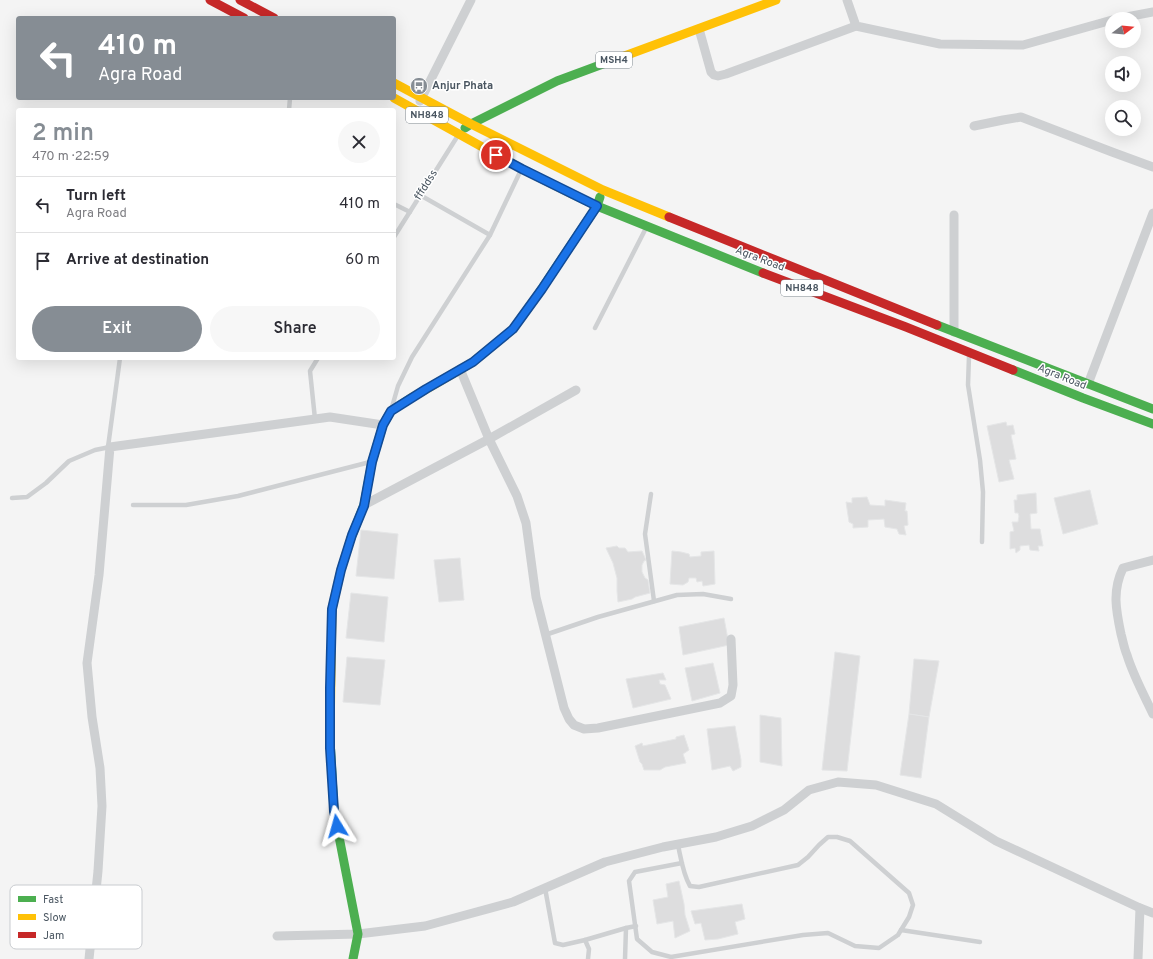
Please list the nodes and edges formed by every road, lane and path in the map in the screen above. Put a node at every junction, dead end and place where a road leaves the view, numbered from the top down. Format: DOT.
graph roads {
  1 [pos="210,0"];
  2 [pos="240,0"];
  3 [pos="472,0"];
  4 [pos="776,0"];
  5 [pos="847,0"];
  6 [pos="1153,12"];
  7 [pos="1141,14"];
  8 [pos="240,16"];
  9 [pos="270,16"];
  10 [pos="1105,22"];
  11 [pos="856,26"];
  12 [pos="698,29"];
  13 [pos="396,84"];
  14 [pos="422,98"];
  15 [pos="396,99"];
  16 [pos="417,110"];
  17 [pos="471,124"];
  18 [pos="974,126"];
  19 [pos="459,134"];
  20 [pos="1153,167"];
  21 [pos="522,169"];
  22 [pos="603,190"];
  23 [pos="420,195"];
  24 [pos="396,205"];
  25 [pos="597,206"];
  26 [pos="410,212"];
  27 [pos="1153,213"];
  28 [pos="954,215"];
  29 [pos="646,227"];
  30 [pos="396,234"];
  31 [pos="490,235"];
  32 [pos="595,328"];
  33 [pos="954,332"];
  34 [pos="969,352"];
  35 [pos="120,360"];
  36 [pos="317,360"];
  37 [pos="460,370"];
  38 [pos="1088,384"];
  39 [pos="576,390"];
  40 [pos="1153,409"];
  41 [pos="391,411"];
  42 [pos="315,419"];
  43 [pos="1153,424"];
  44 [pos="383,425"];
  45 [pos="489,439"];
  46 [pos="109,447"];
  47 [pos="372,462"];
  48 [pos="651,494"];
  49 [pos="12,498"];
  50 [pos="133,505"];
  51 [pos="364,506"];
  52 [pos="982,542"];
  53 [pos="1153,560"];
  54 [pos="731,599"];
  55 [pos="654,602"];
  56 [pos="545,636"];
  57 [pos="731,639"];
  58 [pos="1153,714"];
  59 [pos="678,845"];
  60 [pos="682,863"];
  61 [pos="97,885"];
  62 [pos="545,888"];
  63 [pos="1140,908"];
  64 [pos="1153,913"];
  65 [pos="636,926"];
  66 [pos="626,928"];
  67 [pos="901,930"];
  68 [pos="358,934"];
  69 [pos="277,936"];
  70 [pos="585,940"];
  71 [pos="980,942"];
  72 [pos="90,949"];
  73 [pos="1138,955"];
  74 [pos="89,959"];
  75 [pos="353,959"];
  76 [pos="588,959"];
  77 [pos="625,959"];
  78 [pos="1147,959"];
  1 -- 8 [label="main road"];
  2 -- 9 [label="main road"];
  3 -- 14 [label="street"];
  4 -- 12 [label="main road, MSH4"];
  5 -- 11 [label="street"];
  6 -- 7 [label="street"];
  10 -- 11 [label="street"];
  11 -- 12 [label="street"];
  12 -- 17 [label="main road, MSH4"];
  13 -- 14 [label="main road, NH848"];
  14 -- 16 [label="street"];
  14 -- 17 [label="main road, NH848"];
  15 -- 16 [label="main road, Agra Road / NH848"];
  16 -- 19 [label="main road, Agra Road / NH848"];
  17 -- 19 [label="main road, MSH4"];
  17 -- 22 [label="main road, Agra Road / NH848"];
  18 -- 20 [label="street"];
  19 -- 21 [label="main road, Agra Road / NH848"];
  19 -- 23 [label="lane, fffddss"];
  21 -- 25 [label="main road, Agra Road / NH848"];
  21 -- 31 [label="lane"];
  22 -- 25 [label="main road"];
  22 -- 33 [label="main road, Agra Road / NH848"];
  23 -- 26 [label="lane, fffddss"];
  23 -- 31 [label="lane"];
  24 -- 26 [label="lane"];
  25 -- 29 [label="main road, Agra Road / NH848"];
  25 -- 37 [label="main road"];
  26 -- 30 [label="lane, fffddss"];
  27 -- 38 [label="street"];
  28 -- 33 [label="street"];
  29 -- 32 [label="lane"];
  29 -- 34 [label="main road, Agra Road / NH848"];
  31 -- 41 [label="lane"];
  33 -- 38 [label="main road, Agra Road / NH848"];
  34 -- 43 [label="main road, Agra Road / NH848"];
  34 -- 52 [label="lane"];
  35 -- 46 [label="lane"];
  36 -- 42 [label="lane"];
  37 -- 41 [label="main road"];
  37 -- 45 [label="street"];
  38 -- 40 [label="main road, Agra Road / NH848"];
  39 -- 45 [label="street"];
  41 -- 44 [label="main road"];
  42 -- 44 [label="street"];
  42 -- 46 [label="street"];
  44 -- 47 [label="main road"];
  45 -- 51 [label="street"];
  45 -- 56 [label="street"];
  46 -- 49 [label="lane"];
  46 -- 61 [label="street"];
  47 -- 50 [label="lane"];
  47 -- 51 [label="main road"];
  48 -- 55 [label="lane"];
  51 -- 68 [label="main road"];
  53 -- 58 [label="street"];
  54 -- 55 [label="lane"];
  55 -- 56 [label="lane"];
  56 -- 57 [label="street"];
  59 -- 60 [label="lane"];
  59 -- 62 [label="street"];
  59 -- 63 [label="street"];
  60 -- 65 [label="lane"];
  60 -- 67 [label="lane"];
  62 -- 68 [label="street"];
  62 -- 70 [label="lane"];
  63 -- 64 [label="street"];
  63 -- 73 [label="street"];
  65 -- 66 [label="lane"];
  65 -- 67 [label="lane"];
  66 -- 70 [label="lane"];
  66 -- 77 [label="lane"];
  67 -- 71 [label="lane"];
  68 -- 69 [label="street"];
  68 -- 75 [label="main road"];
  70 -- 76 [label="lane"];
  72 -- 74 [label="street"];
  73 -- 78 [label="street"];
}
